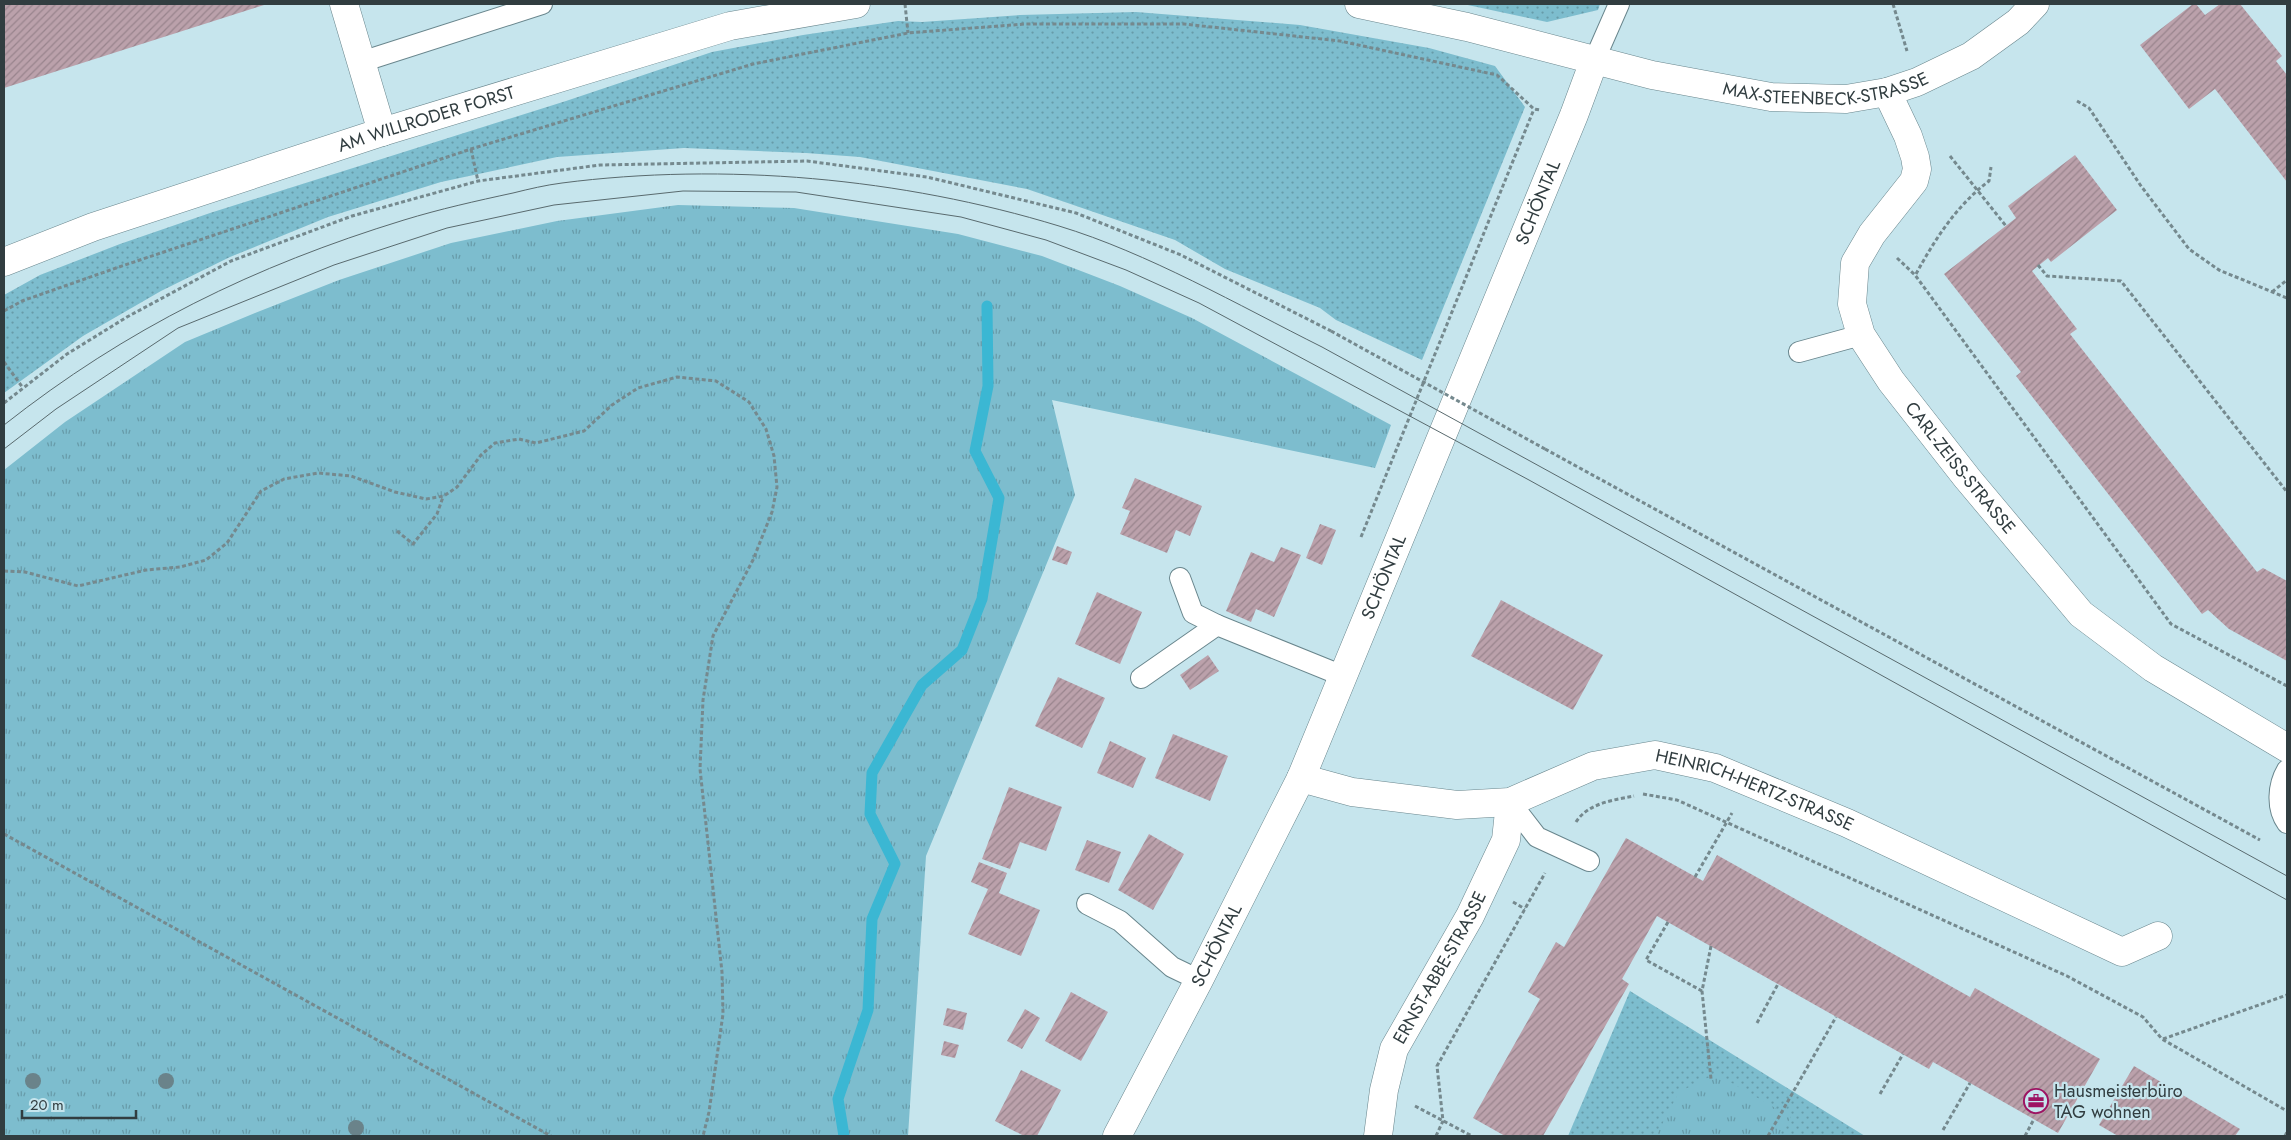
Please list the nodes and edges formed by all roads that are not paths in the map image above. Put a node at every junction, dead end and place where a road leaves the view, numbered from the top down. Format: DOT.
graph roads {
  1 [pos="344,4"];
  2 [pos="542,4"];
  3 [pos="856,4"];
  4 [pos="1359,4"];
  5 [pos="1618,4"];
  6 [pos="2035,4"];
  7 [pos="1594,61"];
  8 [pos="361,62"];
  9 [pos="1887,92"];
  10 [pos="382,132"];
  11 [pos="4,262"];
  12 [pos="1861,335"];
  13 [pos="1799,352"];
  14 [pos="1180,578"];
  15 [pos="1217,625"];
  16 [pos="1344,676"];
  17 [pos="1141,678"];
  18 [pos="2287,748"];
  19 [pos="2287,770"];
  20 [pos="1301,778"];
  21 [pos="1510,802"];
  22 [pos="2287,823"];
  23 [pos="1589,861"];
  24 [pos="1087,904"];
  25 [pos="2158,936"];
  26 [pos="1199,980"];
  27 [pos="1117,1136"];
  28 [pos="1378,1136"];
  1 -- 8 [label="street"];
  2 -- 8 [label="lane"];
  3 -- 10 [label="street, AM WILLRODER FORST"];
  4 -- 7 [label="street"];
  5 -- 7 [label="lane, SCHÖNTAL"];
  6 -- 9 [label="street, MAX-STEENBECK-STRASSE"];
  7 -- 9 [label="street, MAX-STEENBECK-STRASSE"];
  7 -- 16 [label="street, SCHÖNTAL"];
  8 -- 10 [label="street"];
  9 -- 12 [label="street, CARL-ZEISS-STRASSE"];
  10 -- 11 [label="street, AM WILLRODER FORST"];
  12 -- 13 [label="lane"];
  12 -- 18 [label="street, CARL-ZEISS-STRASSE"];
  14 -- 15 [label="lane"];
  15 -- 16 [label="lane"];
  15 -- 17 [label="lane"];
  16 -- 20 [label="street, SCHÖNTAL"];
  19 -- 22 [label="lane"];
  20 -- 21 [label="street, HEINRICH-HERTZ-STRASSE"];
  20 -- 26 [label="street, SCHÖNTAL"];
  21 -- 23 [label="lane"];
  21 -- 25 [label="street, HEINRICH-HERTZ-STRASSE"];
  21 -- 28 [label="street, ERNST-ABBE-STRASSE"];
  24 -- 26 [label="lane"];
  26 -- 27 [label="street, SCHÖNTAL"];
}
